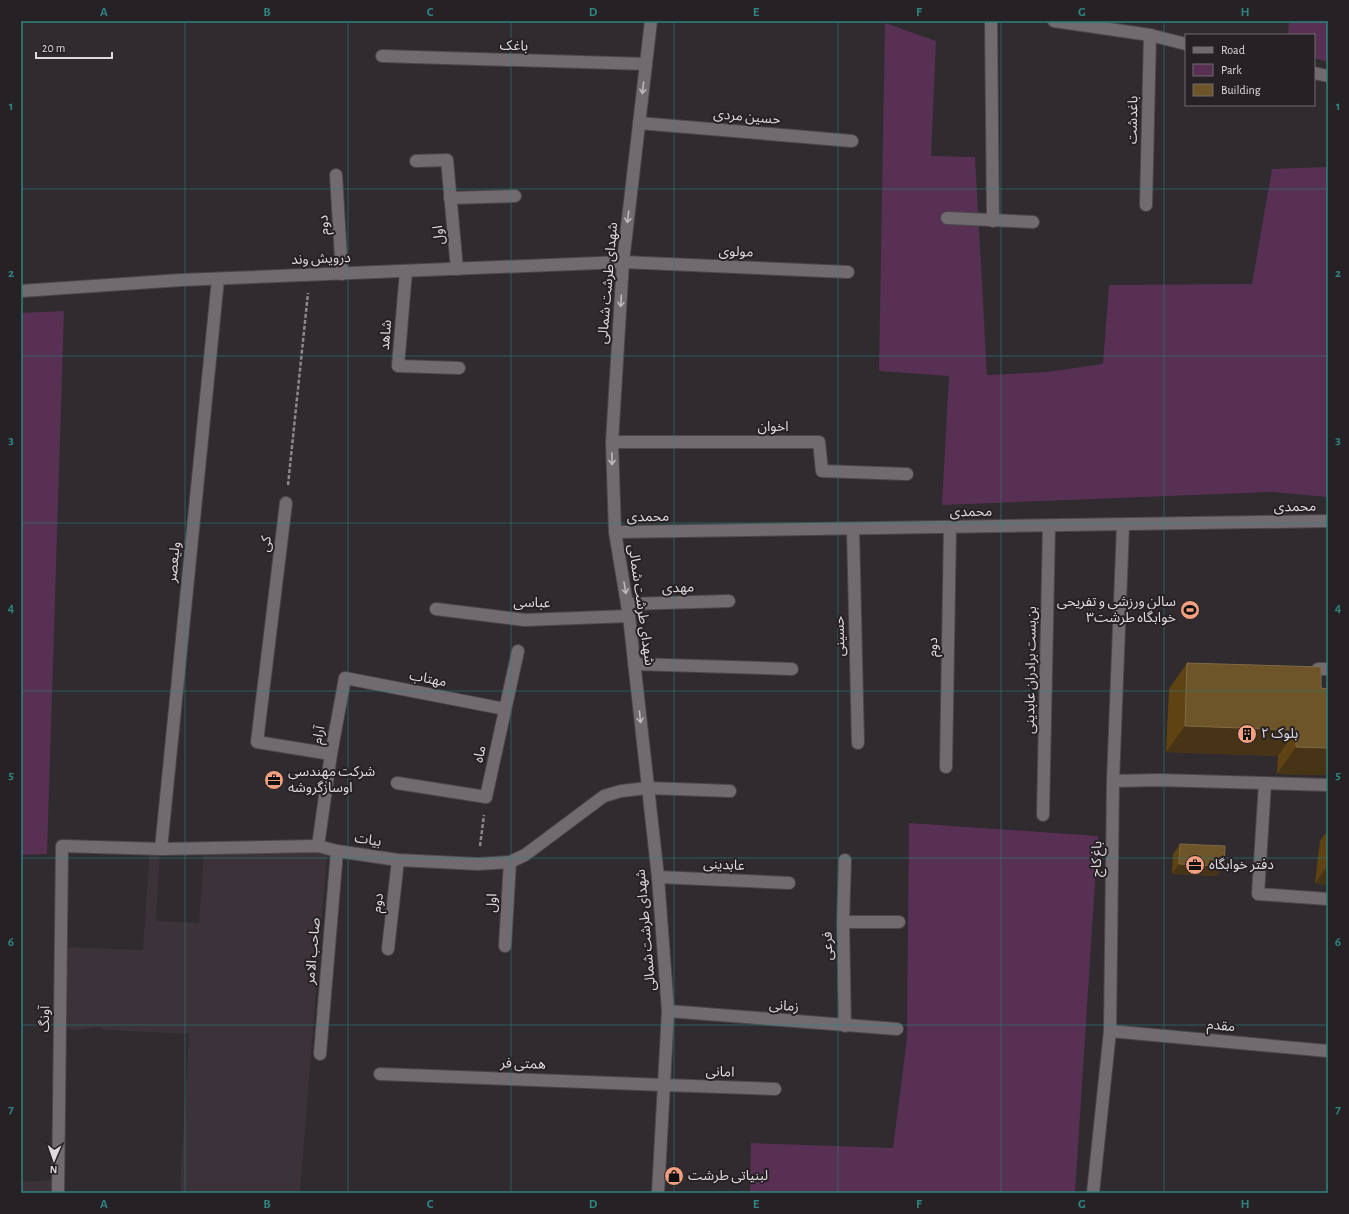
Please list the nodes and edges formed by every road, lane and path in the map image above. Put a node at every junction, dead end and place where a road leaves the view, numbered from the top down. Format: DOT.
graph roads {
  1 [pos="651,21"];
  2 [pos="991,21"];
  3 [pos="1054,21"];
  4 [pos="1150,35"];
  5 [pos="1185,44"];
  6 [pos="382,56"];
  7 [pos="646,64"];
  8 [pos="1315,73"];
  9 [pos="1328,76"];
  10 [pos="639,123"];
  11 [pos="852,141"];
  12 [pos="416,161"];
  13 [pos="336,175"];
  14 [pos="515,196"];
  15 [pos="450,198"];
  16 [pos="1146,205"];
  17 [pos="947,218"];
  18 [pos="993,221"];
  19 [pos="1033,222"];
  20 [pos="623,262"];
  21 [pos="457,269"];
  22 [pos="406,271"];
  23 [pos="848,272"];
  24 [pos="342,274"];
  25 [pos="310,275"];
  26 [pos="218,278"];
  27 [pos="21,291"];
  28 [pos="459,368"];
  29 [pos="612,442"];
  30 [pos="907,474"];
  31 [pos="286,503"];
  32 [pos="1328,521"];
  33 [pos="1122,525"];
  34 [pos="1049,526"];
  35 [pos="950,527"];
  36 [pos="853,529"];
  37 [pos="615,532"];
  38 [pos="729,601"];
  39 [pos="436,609"];
  40 [pos="628,610"];
  41 [pos="518,651"];
  42 [pos="634,664"];
  43 [pos="792,669"];
  44 [pos="345,678"];
  45 [pos="505,710"];
  46 [pos="858,742"];
  47 [pos="331,754"];
  48 [pos="946,767"];
  49 [pos="1113,782"];
  50 [pos="397,783"];
  51 [pos="1265,783"];
  52 [pos="1328,785"];
  53 [pos="648,788"];
  54 [pos="730,790"];
  55 [pos="486,797"];
  56 [pos="1043,815"];
  57 [pos="62,846"];
  58 [pos="318,846"];
  59 [pos="161,849"];
  60 [pos="337,851"];
  61 [pos="398,860"];
  62 [pos="845,860"];
  63 [pos="510,862"];
  64 [pos="478,864"];
  65 [pos="658,877"];
  66 [pos="789,883"];
  67 [pos="1328,898"];
  68 [pos="843,922"];
  69 [pos="898,922"];
  70 [pos="505,946"];
  71 [pos="388,949"];
  72 [pos="668,1011"];
  73 [pos="845,1026"];
  74 [pos="897,1029"];
  75 [pos="1110,1030"];
  76 [pos="1328,1050"];
  77 [pos="320,1054"];
  78 [pos="380,1074"];
  79 [pos="664,1085"];
  80 [pos="775,1089"];
  81 [pos="58,1193"];
  82 [pos="658,1193"];
  83 [pos="1094,1193"];
  1 -- 7 [label="street, شهدای طرشت شمالی"];
  2 -- 18 [label="street"];
  3 -- 4 [label="street"];
  4 -- 5 [label="street"];
  4 -- 16 [label="street, باغدشت"];
  6 -- 7 [label="street, باغک"];
  7 -- 10 [label="street, شهدای طرشت شمالی, one-way"];
  8 -- 9 [label="street"];
  10 -- 11 [label="street, حسین مردی"];
  10 -- 20 [label="street, شهدای طرشت شمالی, one-way"];
  12 -- 15 [label="street, اول"];
  13 -- 24 [label="street, دوم"];
  14 -- 15 [label="street"];
  15 -- 21 [label="street, اول"];
  17 -- 18 [label="street"];
  18 -- 19 [label="street"];
  20 -- 21 [label="street, درویش‌ وند"];
  20 -- 23 [label="street, مولوی"];
  20 -- 29 [label="street, شهدای طرشت شمالی, one-way"];
  21 -- 22 [label="street, درویش‌ وند"];
  22 -- 24 [label="street, درویش‌ وند"];
  22 -- 28 [label="street, شاهد"];
  24 -- 25 [label="street, درویش‌ وند"];
  25 -- 26 [label="street, درویش‌ وند"];
  25 -- 31 [label="path"];
  26 -- 27 [label="street, درویش‌ وند"];
  26 -- 59 [label="street, ولیعصر"];
  29 -- 30 [label="street, اخوان"];
  29 -- 37 [label="street, شهدای طرشت شمالی, one-way"];
  31 -- 47 [label="street, کی"];
  32 -- 33 [label="street, محمدی"];
  33 -- 34 [label="street, محمدی"];
  33 -- 49 [label="street, باغ کاج"];
  34 -- 35 [label="street, محمدی"];
  34 -- 56 [label="street, بن‌بست برادران عابدینی"];
  35 -- 36 [label="street, محمدی"];
  35 -- 48 [label="street, دوم"];
  36 -- 37 [label="street, محمدی"];
  36 -- 46 [label="street, حسینی"];
  37 -- 40 [label="street, شهدای طرشت شمالی, one-way"];
  38 -- 40 [label="street, مهدی"];
  39 -- 40 [label="street, عباسی"];
  40 -- 42 [label="street, شهدای طرشت شمالی"];
  41 -- 45 [label="street, ماه"];
  42 -- 43 [label="street"];
  42 -- 53 [label="street, شهدای طرشت شمالی, one-way"];
  44 -- 45 [label="street, مهتاب"];
  44 -- 47 [label="street, آرام"];
  45 -- 55 [label="street, ماه"];
  47 -- 58 [label="street, آرام"];
  49 -- 51 [label="street"];
  49 -- 75 [label="street, باغ کاج"];
  50 -- 55 [label="street"];
  51 -- 52 [label="street"];
  51 -- 67 [label="street"];
  53 -- 54 [label="street, بیات"];
  53 -- 63 [label="street, بیات"];
  53 -- 65 [label="street, شهدای طرشت شمالی"];
  55 -- 64 [label="path"];
  57 -- 59 [label="street, بیات"];
  57 -- 81 [label="street, آونگ"];
  58 -- 59 [label="street, بیات"];
  58 -- 60 [label="street, بیات"];
  60 -- 61 [label="street, بیات"];
  60 -- 77 [label="street, صاحب الامر"];
  61 -- 64 [label="street, بیات"];
  61 -- 71 [label="street, دوم"];
  62 -- 68 [label="street"];
  63 -- 64 [label="street, بیات"];
  63 -- 70 [label="street, اول"];
  65 -- 66 [label="street, عابدینی"];
  65 -- 72 [label="street, شهدای طرشت شمالی"];
  68 -- 69 [label="street, فرعی"];
  68 -- 73 [label="street, فرعی"];
  72 -- 73 [label="street, زمانی"];
  72 -- 79 [label="street, شهدای طرشت شمالی"];
  73 -- 74 [label="street, زمانی"];
  75 -- 76 [label="street, مقدم"];
  75 -- 83 [label="street, باغ کاج"];
  78 -- 79 [label="street, همتی فر"];
  79 -- 80 [label="street, امانی"];
  79 -- 82 [label="street, شهدای طرشت شمالی"];
}
